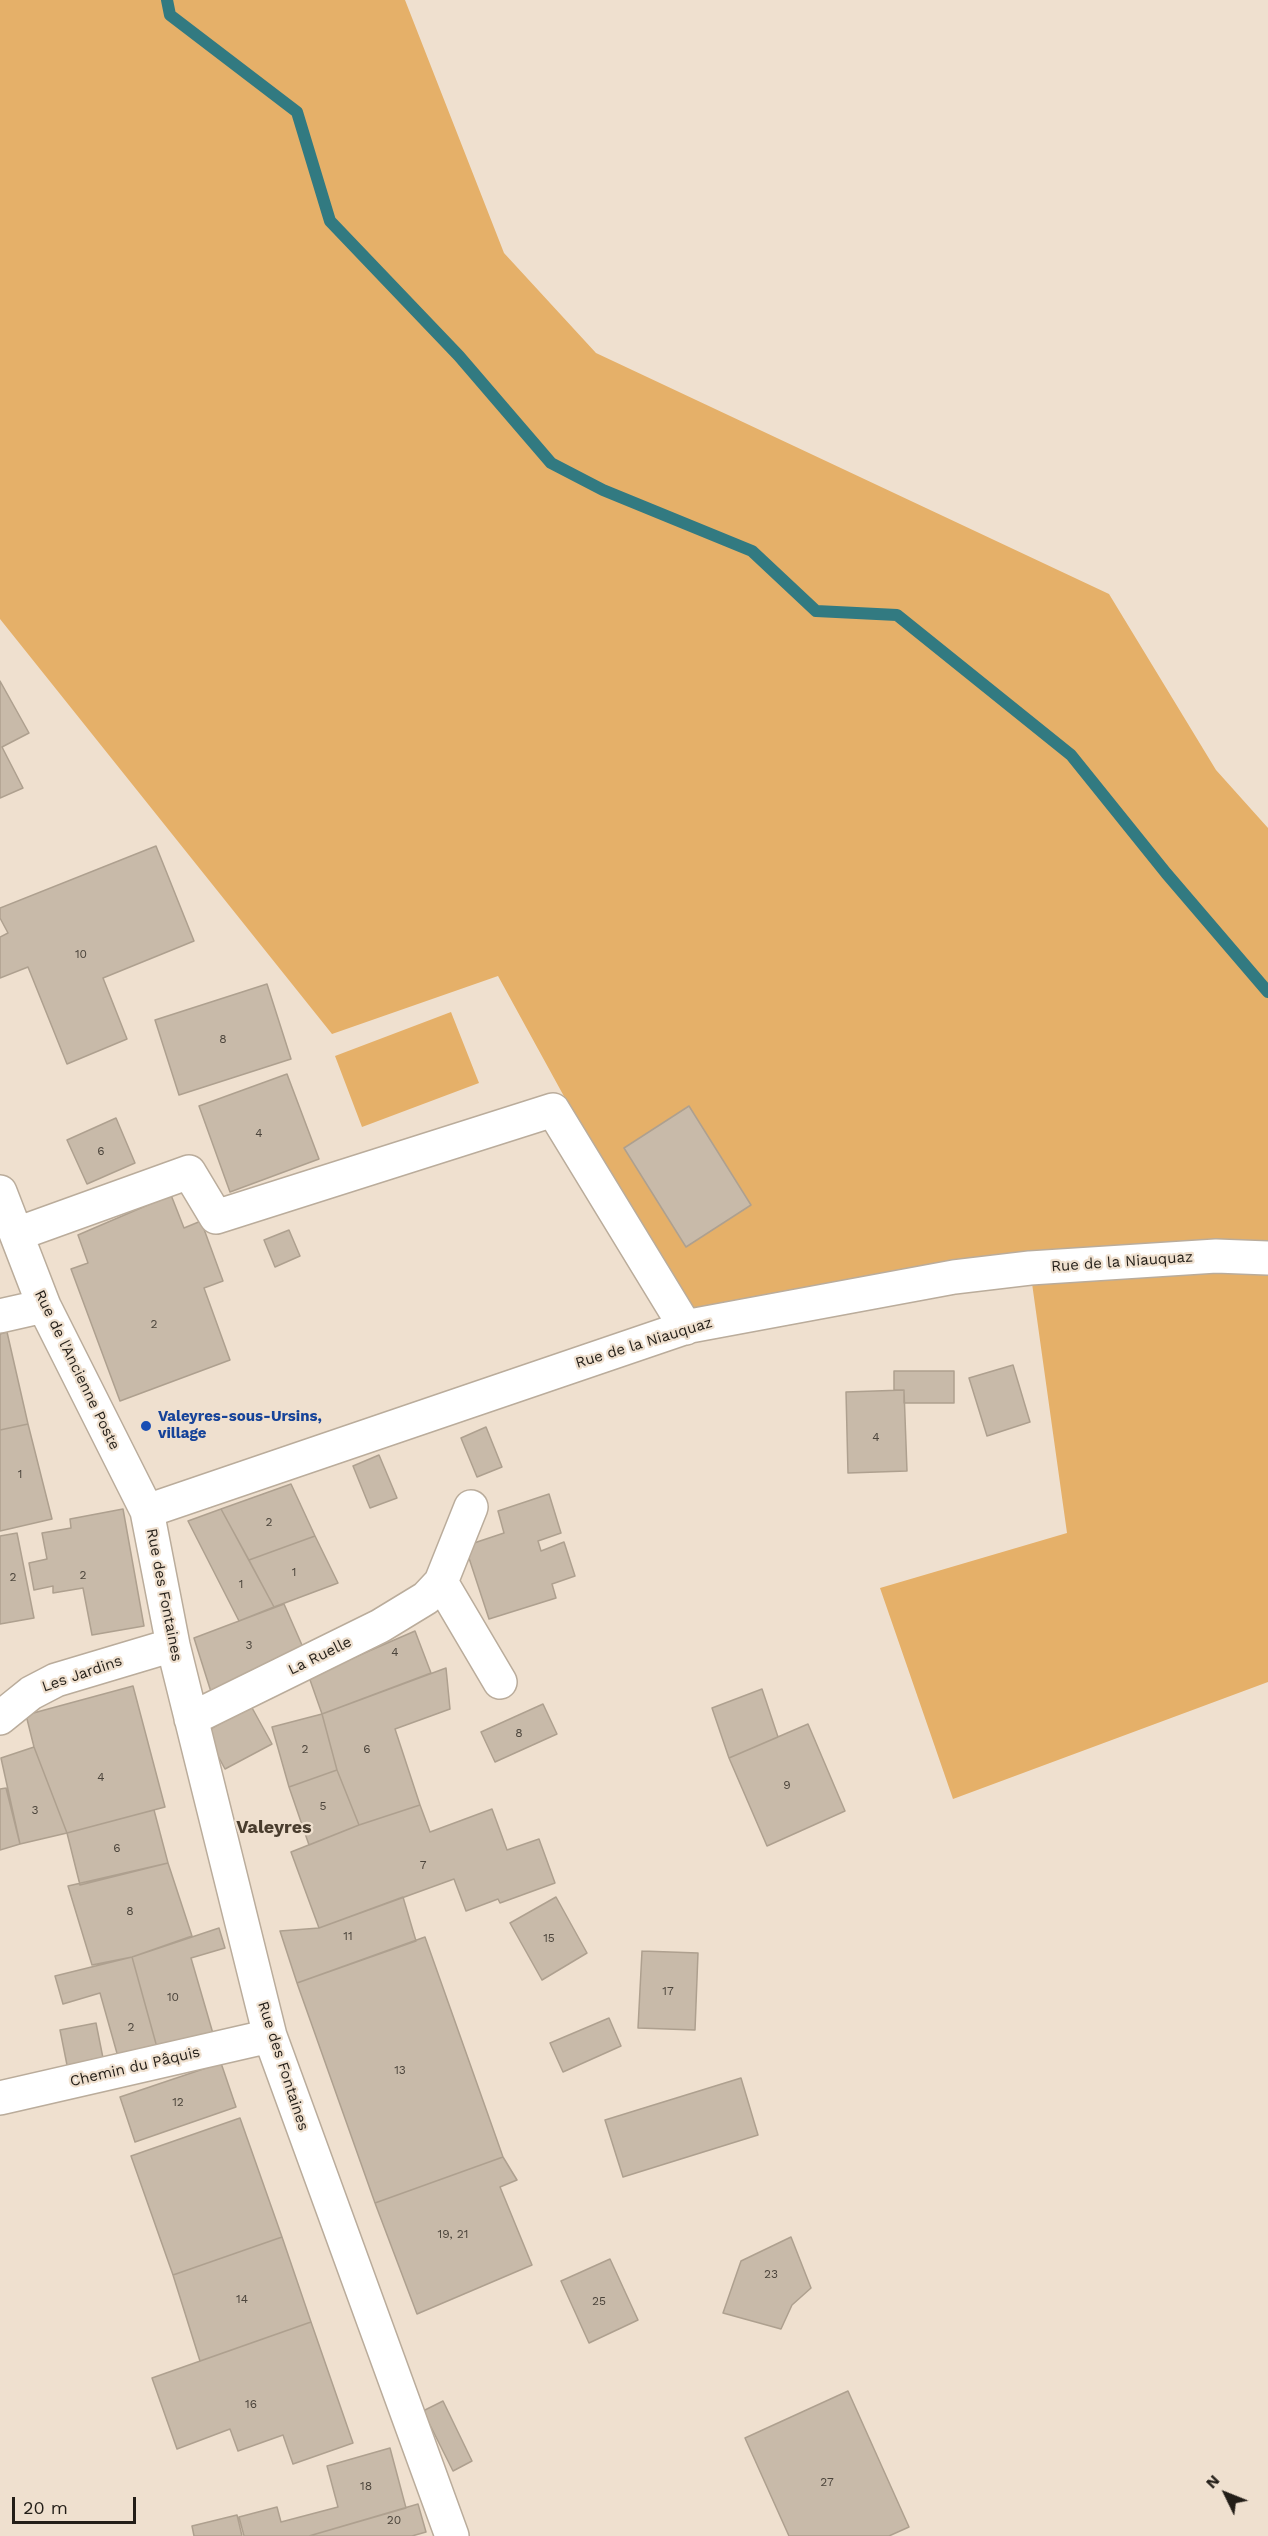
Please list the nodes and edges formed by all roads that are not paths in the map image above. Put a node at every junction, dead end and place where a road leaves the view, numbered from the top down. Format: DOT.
graph roads {
  1 [pos="0,1192"];
  2 [pos="18,1234"];
  3 [pos="1268,1258"];
  4 [pos="44,1306"];
  5 [pos="0,1316"];
  6 [pos="686,1328"];
  7 [pos="471,1508"];
  8 [pos="147,1511"];
  9 [pos="441,1582"];
  10 [pos="172,1645"];
  11 [pos="500,1682"];
  12 [pos="0,1718"];
  13 [pos="191,1719"];
  14 [pos="270,2036"];
  15 [pos="0,2098"];
  16 [pos="452,2536"];
  1 -- 2 [label="street, Rue de l'Ancienne Poste"];
  2 -- 4 [label="street, Rue de l'Ancienne Poste"];
  2 -- 6 [label="street"];
  3 -- 6 [label="street, Rue de la Niauquaz"];
  4 -- 5 [label="street"];
  4 -- 8 [label="street, Rue de l'Ancienne Poste"];
  6 -- 8 [label="street, Rue de la Niauquaz"];
  7 -- 9 [label="street, La Ruelle"];
  8 -- 10 [label="street, Rue des Fontaines"];
  9 -- 11 [label="street"];
  9 -- 13 [label="street, La Ruelle"];
  10 -- 12 [label="street, Les Jardins"];
  10 -- 13 [label="street, Rue des Fontaines"];
  13 -- 14 [label="street, Rue des Fontaines"];
  14 -- 15 [label="street, Chemin du Pâquis"];
  14 -- 16 [label="street, Rue des Fontaines"];
}
